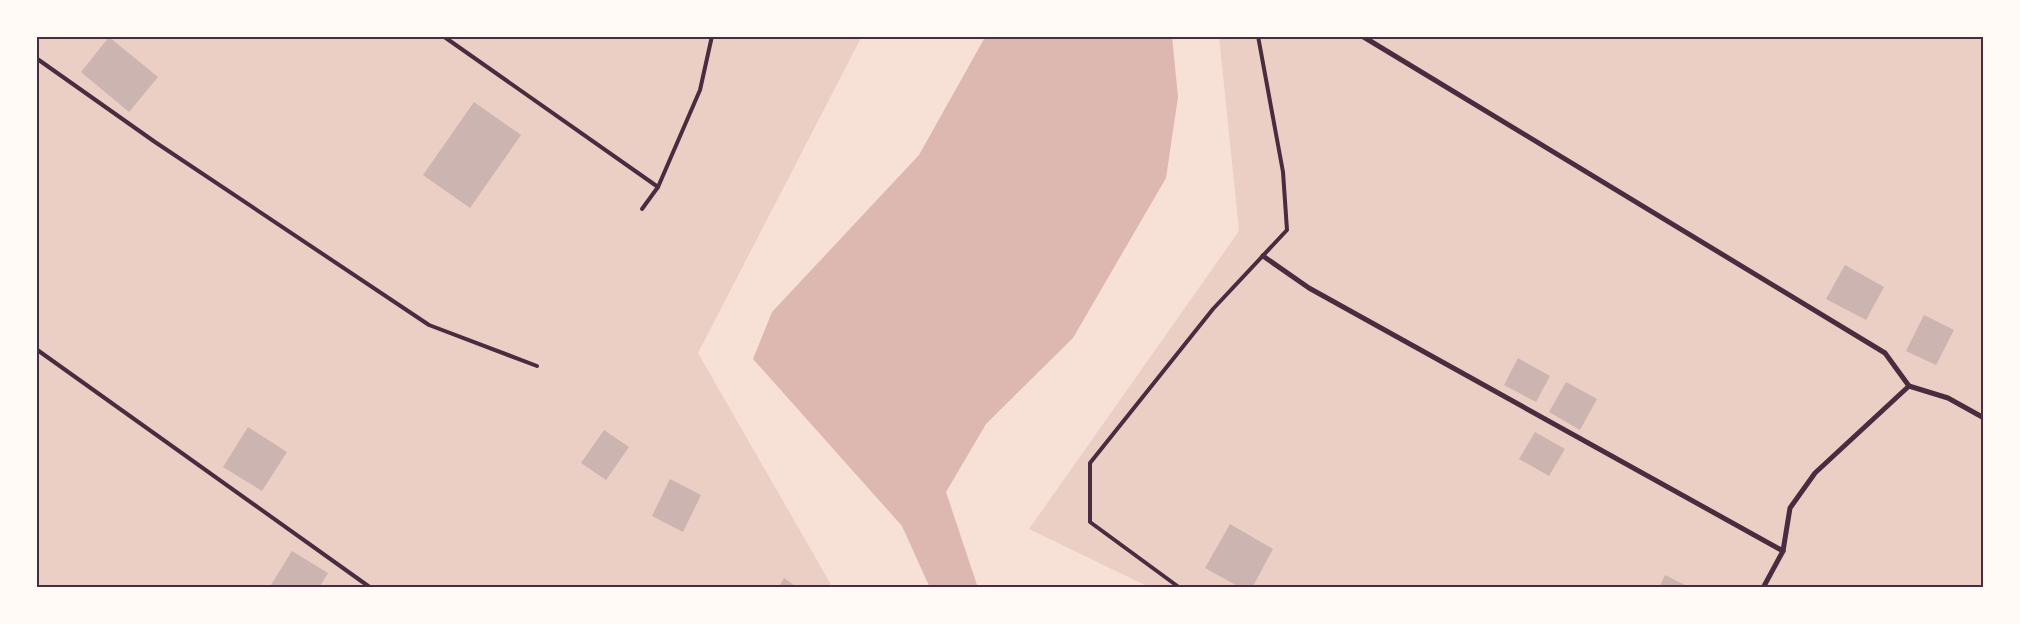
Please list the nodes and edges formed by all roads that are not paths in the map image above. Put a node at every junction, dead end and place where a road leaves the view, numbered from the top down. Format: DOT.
graph roads {
  1 [pos="443,36"];
  2 [pos="712,36"];
  3 [pos="1258,36"];
  4 [pos="1362,36"];
  5 [pos="36,58"];
  6 [pos="658,187"];
  7 [pos="642,209"];
  8 [pos="1263,256"];
  9 [pos="36,348"];
  10 [pos="537,366"];
  11 [pos="1908,386"];
  12 [pos="1984,418"];
  13 [pos="1783,551"];
  14 [pos="371,588"];
  15 [pos="1180,588"];
  16 [pos="1763,588"];
  1 -- 6 [label="lane"];
  2 -- 6 [label="lane"];
  3 -- 8 [label="lane"];
  4 -- 11 [label="street"];
  5 -- 10 [label="lane"];
  6 -- 7 [label="lane"];
  8 -- 13 [label="street"];
  8 -- 15 [label="lane"];
  9 -- 14 [label="lane"];
  11 -- 12 [label="street"];
  11 -- 13 [label="street"];
  13 -- 16 [label="street"];
}
